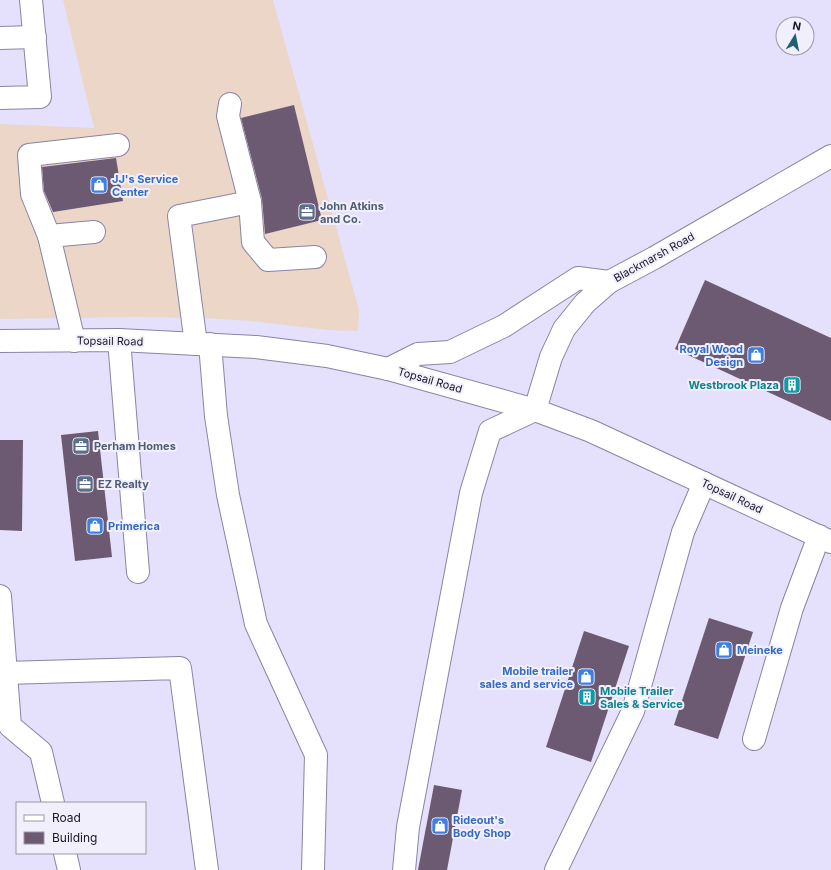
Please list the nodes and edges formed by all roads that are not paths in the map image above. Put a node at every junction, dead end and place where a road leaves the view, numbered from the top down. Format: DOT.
graph roads {
  1 [pos="31,0"];
  2 [pos="35,37"];
  3 [pos="0,38"];
  4 [pos="0,98"];
  5 [pos="230,104"];
  6 [pos="118,146"];
  7 [pos="831,156"];
  8 [pos="250,202"];
  9 [pos="94,232"];
  10 [pos="50,236"];
  11 [pos="315,257"];
  12 [pos="609,282"];
  13 [pos="119,340"];
  14 [pos="0,341"];
  15 [pos="74,341"];
  16 [pos="203,344"];
  17 [pos="388,369"];
  18 [pos="535,410"];
  19 [pos="704,483"];
  20 [pos="825,539"];
  21 [pos="138,572"];
  22 [pos="0,604"];
  23 [pos="5,673"];
  24 [pos="5,727"];
  25 [pos="754,739"];
  26 [pos="53,802"];
  27 [pos="65,854"];
  28 [pos="69,870"];
  29 [pos="207,870"];
  30 [pos="313,870"];
  31 [pos="404,870"];
  32 [pos="556,870"];
  1 -- 2 [label="main road"];
  2 -- 3 [label="main road"];
  2 -- 4 [label="main road"];
  5 -- 8 [label="main road"];
  6 -- 10 [label="main road"];
  7 -- 12 [label="main road, Blackmarsh Road"];
  8 -- 11 [label="main road"];
  8 -- 16 [label="main road"];
  9 -- 10 [label="main road"];
  10 -- 15 [label="main road"];
  12 -- 17 [label="main road"];
  12 -- 18 [label="main road, Blackmarsh Road"];
  13 -- 15 [label="main road, Topsail Road"];
  13 -- 16 [label="main road, Topsail Road"];
  13 -- 21 [label="main road"];
  14 -- 15 [label="main road, Topsail Road"];
  16 -- 17 [label="main road, Topsail Road"];
  16 -- 30 [label="main road"];
  17 -- 18 [label="main road, Topsail Road"];
  18 -- 19 [label="main road, Topsail Road"];
  18 -- 31 [label="main road"];
  19 -- 20 [label="main road, Topsail Road"];
  19 -- 32 [label="main road"];
  20 -- 25 [label="main road"];
  22 -- 23 [label="main road"];
  23 -- 24 [label="main road"];
  23 -- 29 [label="main road"];
  24 -- 26 [label="main road"];
  27 -- 28 [label="main road"];
}
